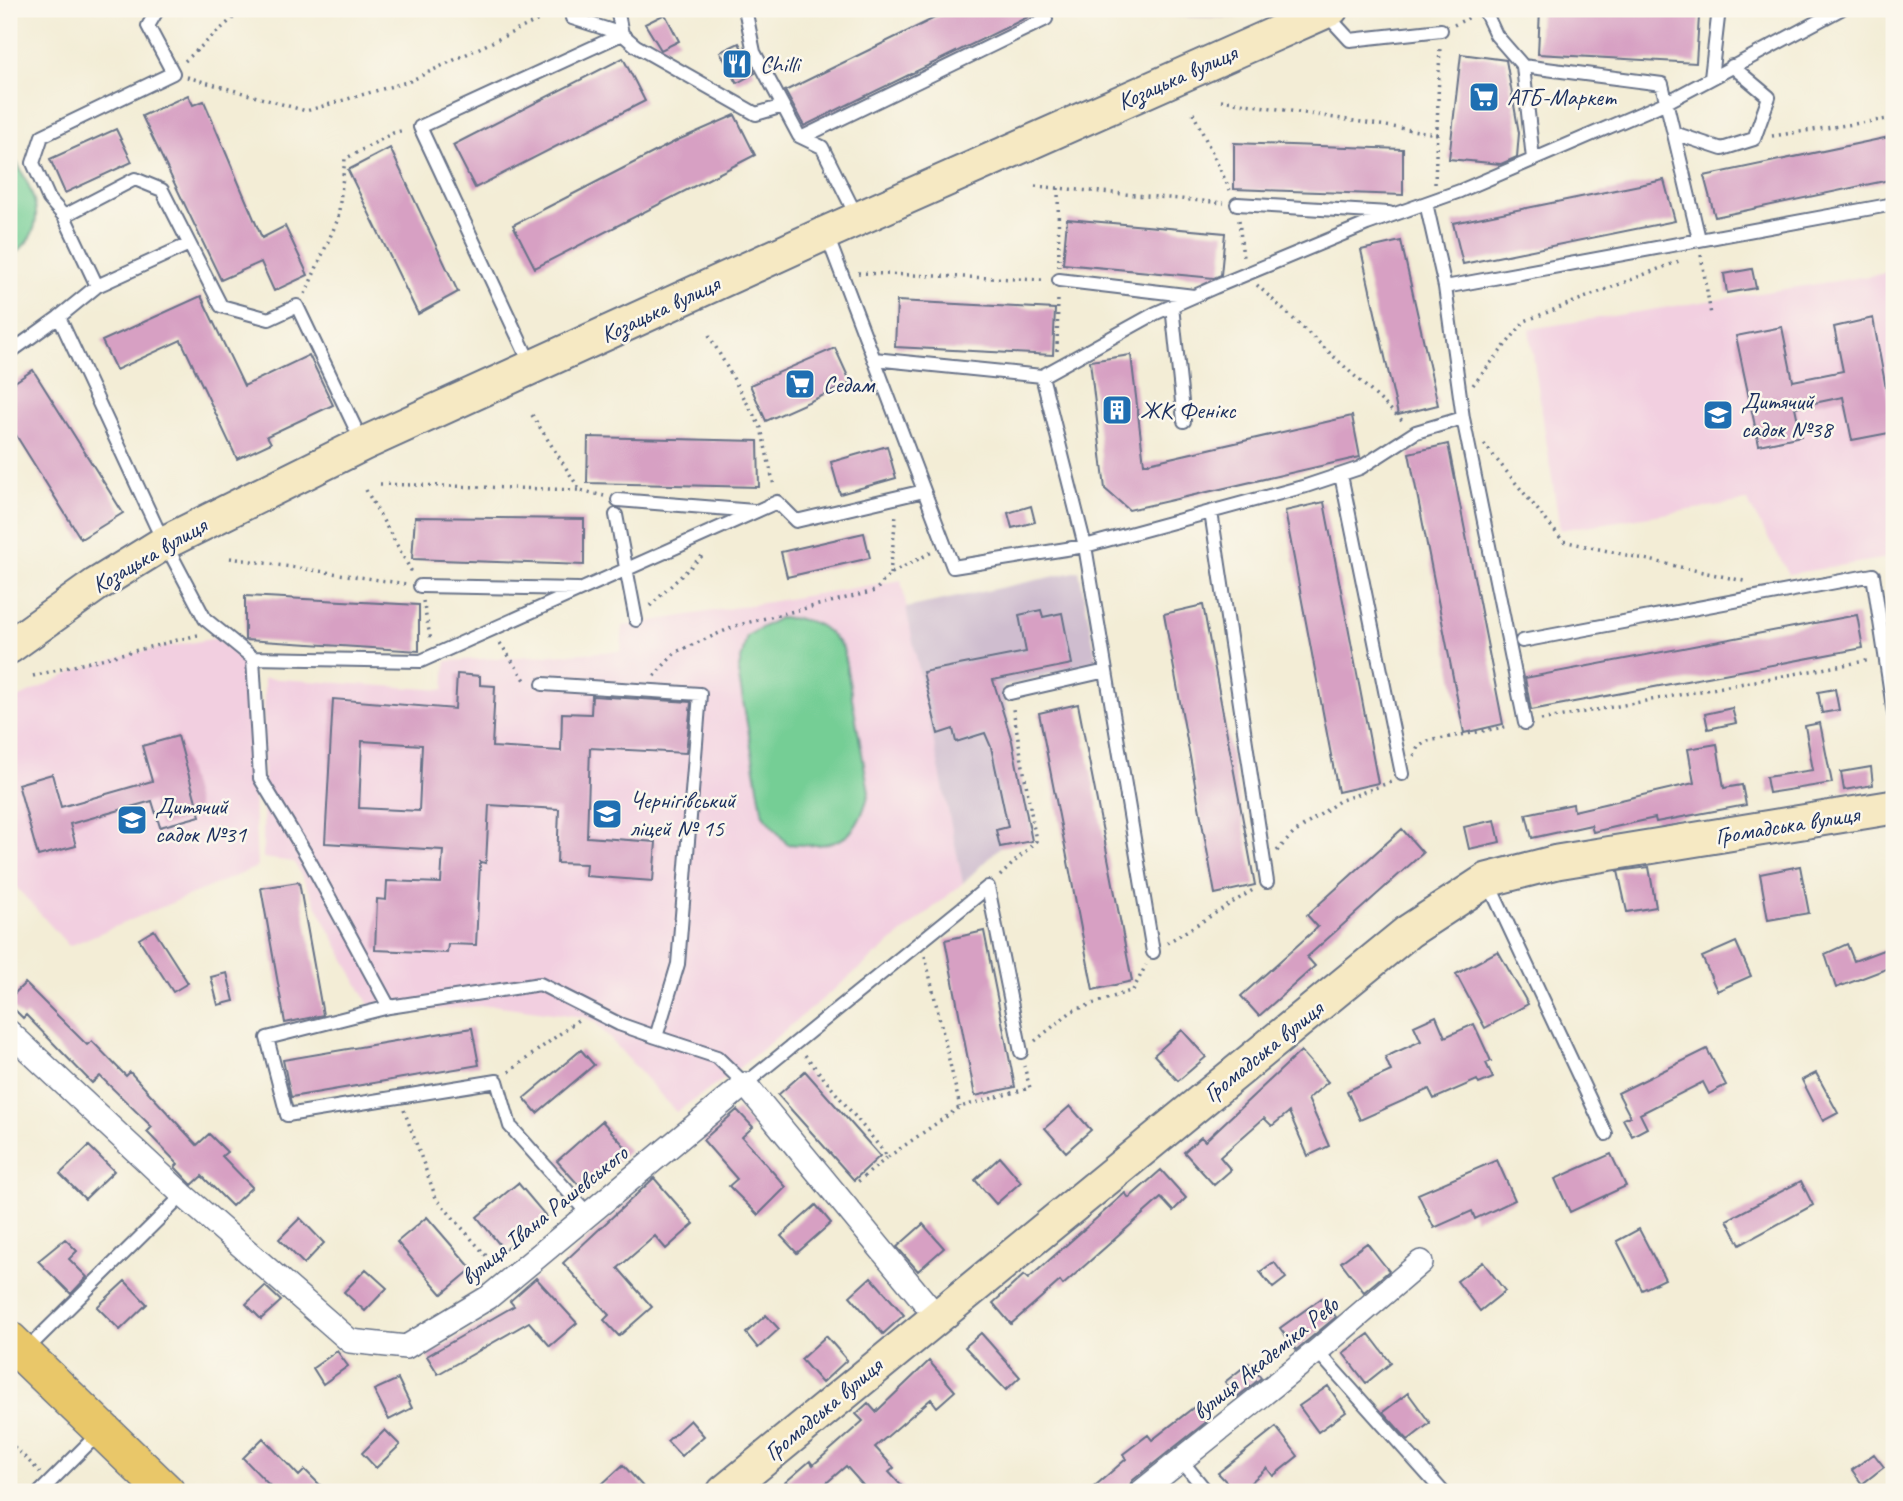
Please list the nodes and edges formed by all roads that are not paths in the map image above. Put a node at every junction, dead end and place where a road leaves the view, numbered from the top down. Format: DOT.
graph roads {
  1 [pos="159,9"];
  2 [pos="617,9"];
  3 [pos="745,9"];
  4 [pos="1719,9"];
  5 [pos="1841,9"];
  6 [pos="1328,10"];
  7 [pos="1485,10"];
  8 [pos="572,18"];
  9 [pos="1046,19"];
  10 [pos="1441,30"];
  11 [pos="622,34"];
  12 [pos="1523,66"];
  13 [pos="1732,66"];
  14 [pos="1711,78"];
  15 [pos="1667,102"];
  16 [pos="783,106"];
  17 [pos="1674,133"];
  18 [pos="803,138"];
  19 [pos="1533,159"];
  20 [pos="1430,202"];
  21 [pos="1237,204"];
  22 [pos="1894,204"];
  23 [pos="1396,213"];
  24 [pos="64,216"];
  25 [pos="858,219"];
  26 [pos="826,233"];
  27 [pos="1699,239"];
  28 [pos="187,245"];
  29 [pos="1059,281"];
  30 [pos="97,286"];
  31 [pos="1445,287"];
  32 [pos="1195,296"];
  33 [pos="1172,306"];
  34 [pos="59,317"];
  35 [pos="9,353"];
  36 [pos="874,359"];
  37 [pos="533,367"];
  38 [pos="1042,376"];
  39 [pos="1463,418"];
  40 [pos="1184,421"];
  41 [pos="363,444"];
  42 [pos="1341,475"];
  43 [pos="924,491"];
  44 [pos="618,500"];
  45 [pos="758,511"];
  46 [pos="1212,512"];
  47 [pos="616,515"];
  48 [pos="164,543"];
  49 [pos="1085,546"];
  50 [pos="626,569"];
  51 [pos="420,586"];
  52 [pos="582,589"];
  53 [pos="636,620"];
  54 [pos="1522,640"];
  55 [pos="9,647"];
  56 [pos="253,658"];
  57 [pos="1106,671"];
  58 [pos="543,684"];
  59 [pos="1010,693"];
  60 [pos="1894,714"];
  61 [pos="1525,723"];
  62 [pos="1402,774"];
  63 [pos="1894,807"];
  64 [pos="1487,880"];
  65 [pos="1267,882"];
  66 [pos="1153,951"];
  67 [pos="388,1007"];
  68 [pos="9,1032"];
  69 [pos="656,1037"];
  70 [pos="1021,1052"];
  71 [pos="745,1084"];
  72 [pos="1606,1135"];
  73 [pos="183,1195"];
  74 [pos="588,1214"];
  75 [pos="1422,1262"];
  76 [pos="936,1316"];
  77 [pos="16,1346"];
  78 [pos="1317,1351"];
  79 [pos="101,1431"];
  80 [pos="1181,1460"];
  81 [pos="40,1492"];
  82 [pos="166,1492"];
  83 [pos="724,1492"];
  84 [pos="1141,1492"];
  85 [pos="1207,1492"];
  86 [pos="1443,1492"];
  1 -- 24 [label="lane"];
  2 -- 11 [label="lane"];
  3 -- 16 [label="lane"];
  4 -- 14 [label="lane"];
  5 -- 13 [label="lane"];
  6 -- 10 [label="lane"];
  6 -- 25 [label="main road, Козацька вулиця"];
  7 -- 12 [label="lane"];
  8 -- 11 [label="lane"];
  9 -- 18 [label="lane"];
  11 -- 16 [label="lane"];
  11 -- 37 [label="lane"];
  12 -- 15 [label="lane"];
  12 -- 19 [label="lane"];
  13 -- 14 [label="lane"];
  13 -- 17 [label="lane"];
  14 -- 15 [label="lane"];
  15 -- 17 [label="lane"];
  15 -- 19 [label="lane"];
  16 -- 18 [label="lane"];
  17 -- 27 [label="lane"];
  18 -- 25 [label="lane"];
  19 -- 20 [label="lane"];
  20 -- 23 [label="lane"];
  20 -- 31 [label="lane"];
  21 -- 23 [label="lane"];
  22 -- 27 [label="lane"];
  23 -- 32 [label="lane"];
  24 -- 28 [label="lane"];
  24 -- 30 [label="lane"];
  25 -- 26 [label="main road, Козацька вулиця"];
  26 -- 36 [label="lane"];
  26 -- 37 [label="main road, Козацька вулиця"];
  27 -- 31 [label="lane"];
  28 -- 30 [label="lane"];
  28 -- 41 [label="lane"];
  29 -- 32 [label="lane"];
  30 -- 34 [label="lane"];
  31 -- 39 [label="lane"];
  32 -- 33 [label="lane"];
  33 -- 38 [label="lane"];
  33 -- 40 [label="lane"];
  34 -- 35 [label="lane"];
  34 -- 48 [label="lane"];
  36 -- 38 [label="lane"];
  36 -- 43 [label="lane"];
  37 -- 41 [label="main road, Козацька вулиця"];
  38 -- 49 [label="lane"];
  39 -- 42 [label="lane"];
  39 -- 61 [label="lane"];
  41 -- 48 [label="main road, Козацька вулиця"];
  42 -- 46 [label="lane"];
  42 -- 62 [label="lane"];
  43 -- 45 [label="lane"];
  43 -- 49 [label="lane"];
  44 -- 45 [label="lane"];
  45 -- 50 [label="lane"];
  46 -- 49 [label="lane"];
  46 -- 65 [label="lane"];
  47 -- 50 [label="lane"];
  48 -- 55 [label="main road, Козацька вулиця"];
  48 -- 56 [label="lane"];
  49 -- 57 [label="lane"];
  50 -- 52 [label="lane"];
  50 -- 53 [label="lane"];
  51 -- 52 [label="lane"];
  52 -- 56 [label="lane"];
  54 -- 60 [label="lane"];
  56 -- 67 [label="lane"];
  57 -- 59 [label="lane"];
  57 -- 66 [label="lane"];
  58 -- 69 [label="lane"];
  63 -- 64 [label="main road, Громадська вулиця"];
  64 -- 72 [label="lane"];
  64 -- 76 [label="main road, Громадська вулиця"];
  67 -- 69 [label="lane"];
  67 -- 74 [label="lane"];
  68 -- 73 [label="street, вулиця Івана Рашевського"];
  69 -- 71 [label="lane"];
  70 -- 71 [label="lane"];
  71 -- 74 [label="street, вулиця Івана Рашевського"];
  71 -- 76 [label="street"];
  73 -- 74 [label="street, вулиця Івана Рашевського"];
  73 -- 77 [label="lane"];
  75 -- 78 [label="street, вулиця Академіка Рево"];
  76 -- 83 [label="main road, Громадська вулиця"];
  77 -- 79 [label="main road"];
  78 -- 80 [label="street, вулиця Академіка Рево"];
  78 -- 86 [label="lane"];
  79 -- 81 [label="lane"];
  79 -- 82 [label="main road"];
  80 -- 84 [label="street, вулиця Академіка Рево"];
  80 -- 85 [label="lane"];
}
